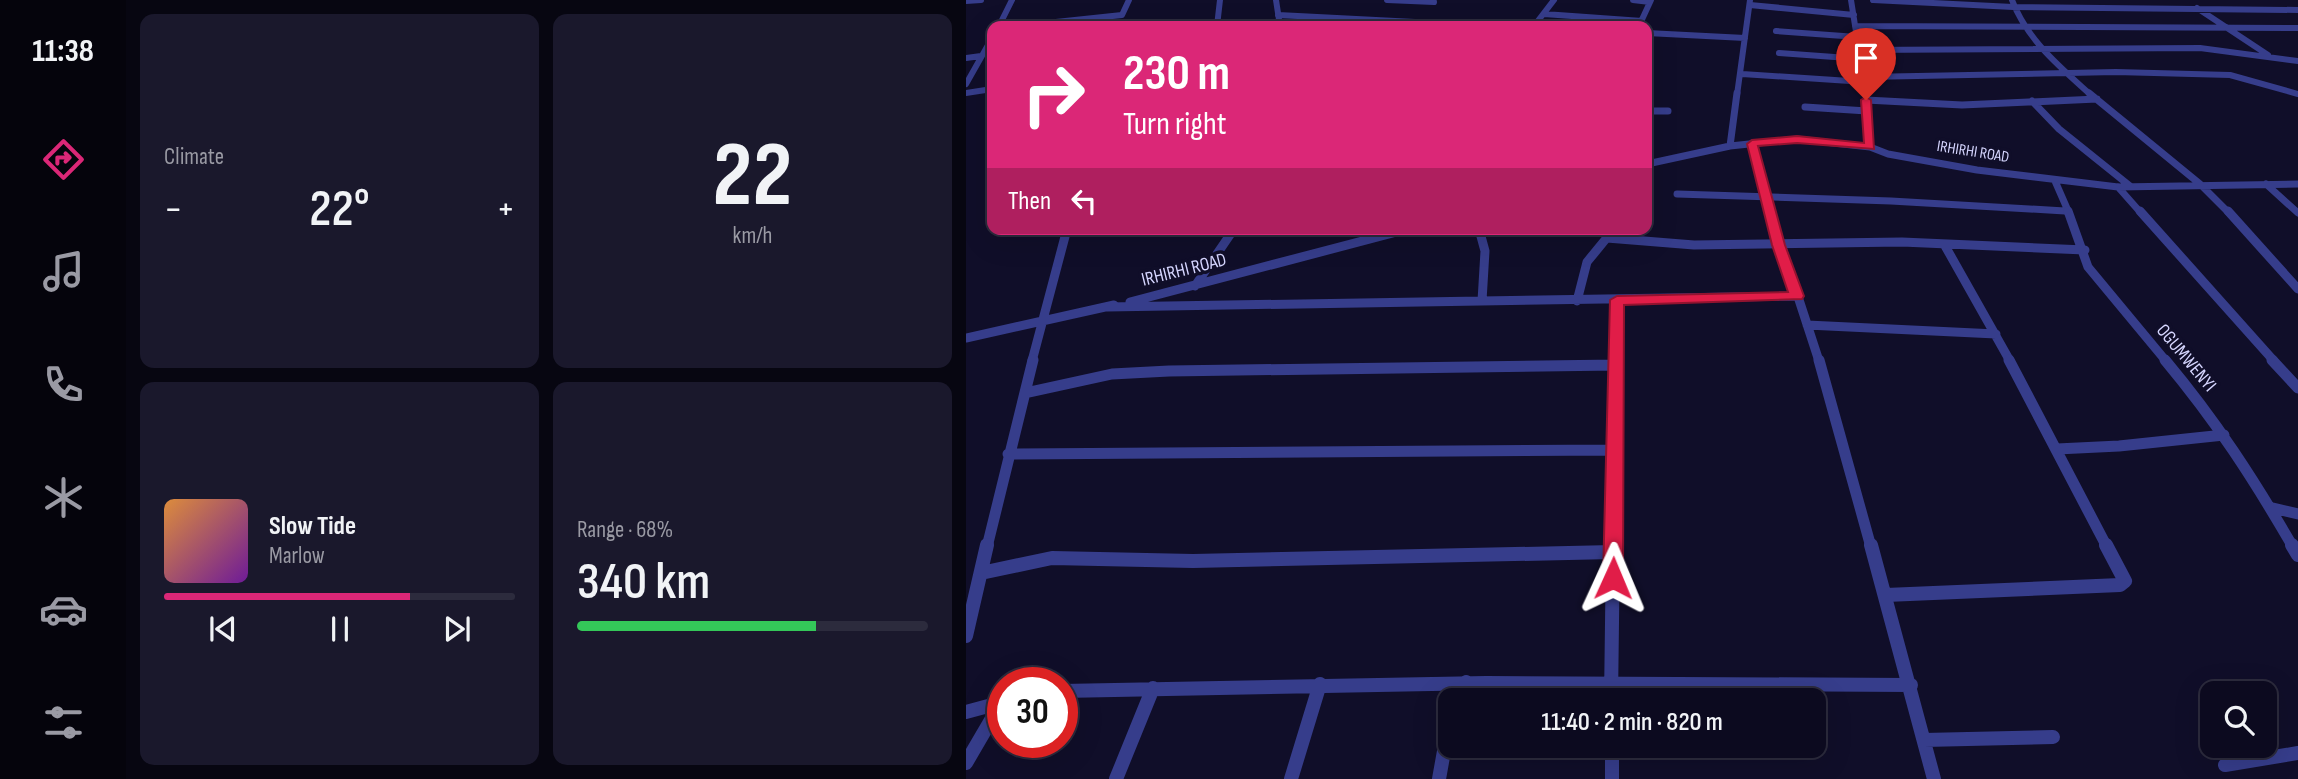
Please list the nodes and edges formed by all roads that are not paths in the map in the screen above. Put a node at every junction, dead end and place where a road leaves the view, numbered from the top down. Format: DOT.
graph roads {
  1 [pos="982,0"];
  2 [pos="1012,0"];
  3 [pos="1129,0"];
  4 [pos="1220,0"];
  5 [pos="1276,0"];
  6 [pos="1387,0"];
  7 [pos="1554,0"];
  8 [pos="1633,0"];
  9 [pos="1851,0"];
  10 [pos="1873,0"];
  11 [pos="2012,0"];
  12 [pos="2197,0"];
  13 [pos="966,1"];
  14 [pos="1435,1"];
  15 [pos="1651,1"];
  16 [pos="1750,2"];
  17 [pos="2013,8"];
  18 [pos="2197,8"];
  19 [pos="2298,10"];
  20 [pos="1544,14"];
  21 [pos="1122,15"];
  22 [pos="1278,15"];
  23 [pos="1854,15"];
  24 [pos="1002,21"];
  25 [pos="1065,21"];
  26 [pos="1121,21"];
  27 [pos="1218,21"];
  28 [pos="1279,21"];
  29 [pos="1368,21"];
  30 [pos="1416,21"];
  31 [pos="1538,21"];
  32 [pos="1612,21"];
  33 [pos="1642,21"];
  34 [pos="1855,26"];
  35 [pos="2023,26"];
  36 [pos="2227,27"];
  37 [pos="2298,28"];
  38 [pos="1776,31"];
  39 [pos="1652,33"];
  40 [pos="1857,37"];
  41 [pos="1745,38"];
  42 [pos="987,46"];
  43 [pos="2043,48"];
  44 [pos="1860,50"];
  45 [pos="1779,53"];
  46 [pos="981,56"];
  47 [pos="2271,57"];
  48 [pos="966,58"];
  49 [pos="1861,59"];
  50 [pos="2298,61"];
  51 [pos="2067,73"];
  52 [pos="1742,74"];
  53 [pos="1865,79"];
  54 [pos="967,81"];
  55 [pos="987,90"];
  56 [pos="966,93"];
  57 [pos="2298,94"];
  58 [pos="2096,99"];
  59 [pos="1866,100"];
  60 [pos="2032,101"];
  61 [pos="1805,107"];
  62 [pos="1652,111"];
  63 [pos="1668,111"];
  64 [pos="1867,111"];
  65 [pos="1752,144"];
  66 [pos="1730,146"];
  67 [pos="1870,147"];
  68 [pos="1652,163"];
  69 [pos="2055,181"];
  70 [pos="2266,184"];
  71 [pos="2298,184"];
  72 [pos="2200,185"];
  73 [pos="2130,186"];
  74 [pos="2118,187"];
  75 [pos="1677,194"];
  76 [pos="1766,197"];
  77 [pos="2065,211"];
  78 [pos="2298,213"];
  79 [pos="1065,235"];
  80 [pos="1230,235"];
  81 [pos="1386,235"];
  82 [pos="1481,235"];
  83 [pos="1609,235"];
  84 [pos="1607,238"];
  85 [pos="1944,244"];
  86 [pos="1779,245"];
  87 [pos="2085,250"];
  88 [pos="1195,285"];
  89 [pos="2298,289"];
  90 [pos="1797,296"];
  91 [pos="1617,300"];
  92 [pos="1482,301"];
  93 [pos="1577,301"];
  94 [pos="1107,307"];
  95 [pos="1043,321"];
  96 [pos="1807,325"];
  97 [pos="1996,334"];
  98 [pos="966,338"];
  99 [pos="1616,365"];
  100 [pos="2298,388"];
  101 [pos="1025,393"];
  102 [pos="2224,435"];
  103 [pos="2057,449"];
  104 [pos="1615,450"];
  105 [pos="1008,454"];
  106 [pos="2273,508"];
  107 [pos="2298,513"];
  108 [pos="1613,552"];
  109 [pos="2298,555"];
  110 [pos="975,582"];
  111 [pos="1886,595"];
  112 [pos="966,636"];
  113 [pos="1611,681"];
  114 [pos="1466,682"];
  115 [pos="1320,684"];
  116 [pos="1911,685"];
  117 [pos="1153,688"];
  118 [pos="1462,688"];
  119 [pos="1611,688"];
  120 [pos="1078,690"];
  121 [pos="987,707"];
  122 [pos="966,712"];
  123 [pos="987,728"];
  124 [pos="2053,737"];
  125 [pos="1924,740"];
  126 [pos="2298,753"];
  127 [pos="1443,758"];
  128 [pos="1612,758"];
  129 [pos="966,763"];
  130 [pos="2225,765"];
  131 [pos="1116,779"];
  132 [pos="1291,779"];
  133 [pos="1440,779"];
  134 [pos="1612,779"];
  135 [pos="1934,779"];
  1 -- 13 [label="street"];
  2 -- 24 [label="street"];
  3 -- 21 [label="street"];
  4 -- 27 [label="street"];
  5 -- 22 [label="street"];
  6 -- 14 [label="street"];
  7 -- 20 [label="street"];
  8 -- 15 [label="street"];
  9 -- 23 [label="street"];
  10 -- 17 [label="street"];
  11 -- 17 [label="street"];
  12 -- 18 [label="street"];
  14 -- 30 [label="street"];
  15 -- 33 [label="street"];
  16 -- 23 [label="street"];
  16 -- 41 [label="street"];
  17 -- 18 [label="street"];
  17 -- 35 [label="street"];
  18 -- 19 [label="street"];
  18 -- 36 [label="street"];
  20 -- 31 [label="street"];
  20 -- 32 [label="street"];
  21 -- 25 [label="street"];
  21 -- 26 [label="street"];
  22 -- 28 [label="street"];
  22 -- 29 [label="street"];
  23 -- 34 [label="street"];
  34 -- 35 [label="street"];
  34 -- 40 [label="street"];
  35 -- 36 [label="street"];
  35 -- 43 [label="street"];
  36 -- 37 [label="street"];
  36 -- 47 [label="street"];
  38 -- 40 [label="street"];
  39 -- 41 [label="street"];
  40 -- 44 [label="street"];
  41 -- 52 [label="street"];
  42 -- 46 [label="street"];
  43 -- 44 [label="street"];
  43 -- 47 [label="street"];
  43 -- 51 [label="street"];
  44 -- 49 [label="street"];
  45 -- 49 [label="street"];
  46 -- 48 [label="street"];
  46 -- 54 [label="street"];
  47 -- 50 [label="street"];
  49 -- 53 [label="street"];
  51 -- 53 [label="street"];
  51 -- 57 [label="street"];
  51 -- 58 [label="street"];
  52 -- 53 [label="street"];
  52 -- 66 [label="street"];
  53 -- 59 [label="street"];
  55 -- 56 [label="street"];
  58 -- 60 [label="street"];
  58 -- 72 [label="street"];
  59 -- 60 [label="street"];
  59 -- 64 [label="street"];
  60 -- 73 [label="street"];
  61 -- 64 [label="street"];
  62 -- 63 [label="street"];
  64 -- 67 [label="street"];
  65 -- 66 [label="street, IRHIRHI ROAD"];
  65 -- 67 [label="street, IRHIRHI ROAD"];
  65 -- 76 [label="street"];
  66 -- 68 [label="street, IRHIRHI ROAD"];
  67 -- 69 [label="street, IRHIRHI ROAD"];
  69 -- 74 [label="street, IRHIRHI ROAD"];
  69 -- 77 [label="street, OGUMWENYI"];
  70 -- 71 [label="street, IRHIRHI ROAD"];
  70 -- 72 [label="street, IRHIRHI ROAD"];
  70 -- 78 [label="street"];
  72 -- 73 [label="street, IRHIRHI ROAD"];
  72 -- 89 [label="street"];
  73 -- 74 [label="street, IRHIRHI ROAD"];
  74 -- 100 [label="street"];
  75 -- 76 [label="street"];
  76 -- 77 [label="street"];
  76 -- 86 [label="street"];
  77 -- 87 [label="street, OGUMWENYI"];
  79 -- 95 [label="street"];
  80 -- 88 [label="street"];
  81 -- 88 [label="street, IRHIRHI ROAD"];
  82 -- 92 [label="street"];
  83 -- 84 [label="street"];
  84 -- 86 [label="street"];
  84 -- 93 [label="street"];
  85 -- 86 [label="street"];
  85 -- 87 [label="street"];
  85 -- 97 [label="street"];
  86 -- 90 [label="street"];
  87 -- 102 [label="street, OGUMWENYI"];
  88 -- 94 [label="street, IRHIRHI ROAD"];
  90 -- 91 [label="street"];
  90 -- 96 [label="street"];
  91 -- 93 [label="street"];
  91 -- 99 [label="street"];
  92 -- 93 [label="street"];
  92 -- 94 [label="street"];
  94 -- 95 [label="street, IRHIRHI ROAD"];
  95 -- 98 [label="street, IRHIRHI ROAD"];
  95 -- 101 [label="street"];
  96 -- 97 [label="street"];
  96 -- 111 [label="street"];
  97 -- 103 [label="street"];
  99 -- 101 [label="street"];
  99 -- 104 [label="street"];
  101 -- 105 [label="street"];
  102 -- 103 [label="street"];
  102 -- 106 [label="street, OGUMWENYI"];
  103 -- 111 [label="street"];
  104 -- 105 [label="street"];
  104 -- 108 [label="street"];
  105 -- 110 [label="street"];
  106 -- 107 [label="street"];
  106 -- 109 [label="street, OGUMWENYI"];
  108 -- 110 [label="street"];
  108 -- 113 [label="street"];
  110 -- 112 [label="street"];
  111 -- 116 [label="street"];
  113 -- 114 [label="street"];
  113 -- 116 [label="street"];
  113 -- 119 [label="street"];
  114 -- 115 [label="street"];
  114 -- 118 [label="street"];
  115 -- 117 [label="street"];
  115 -- 132 [label="street"];
  116 -- 125 [label="street"];
  117 -- 120 [label="street"];
  117 -- 131 [label="street"];
  121 -- 122 [label="street"];
  123 -- 129 [label="street"];
  124 -- 125 [label="street"];
  125 -- 135 [label="street"];
  126 -- 130 [label="street"];
  127 -- 133 [label="street"];
  128 -- 134 [label="street"];
}
